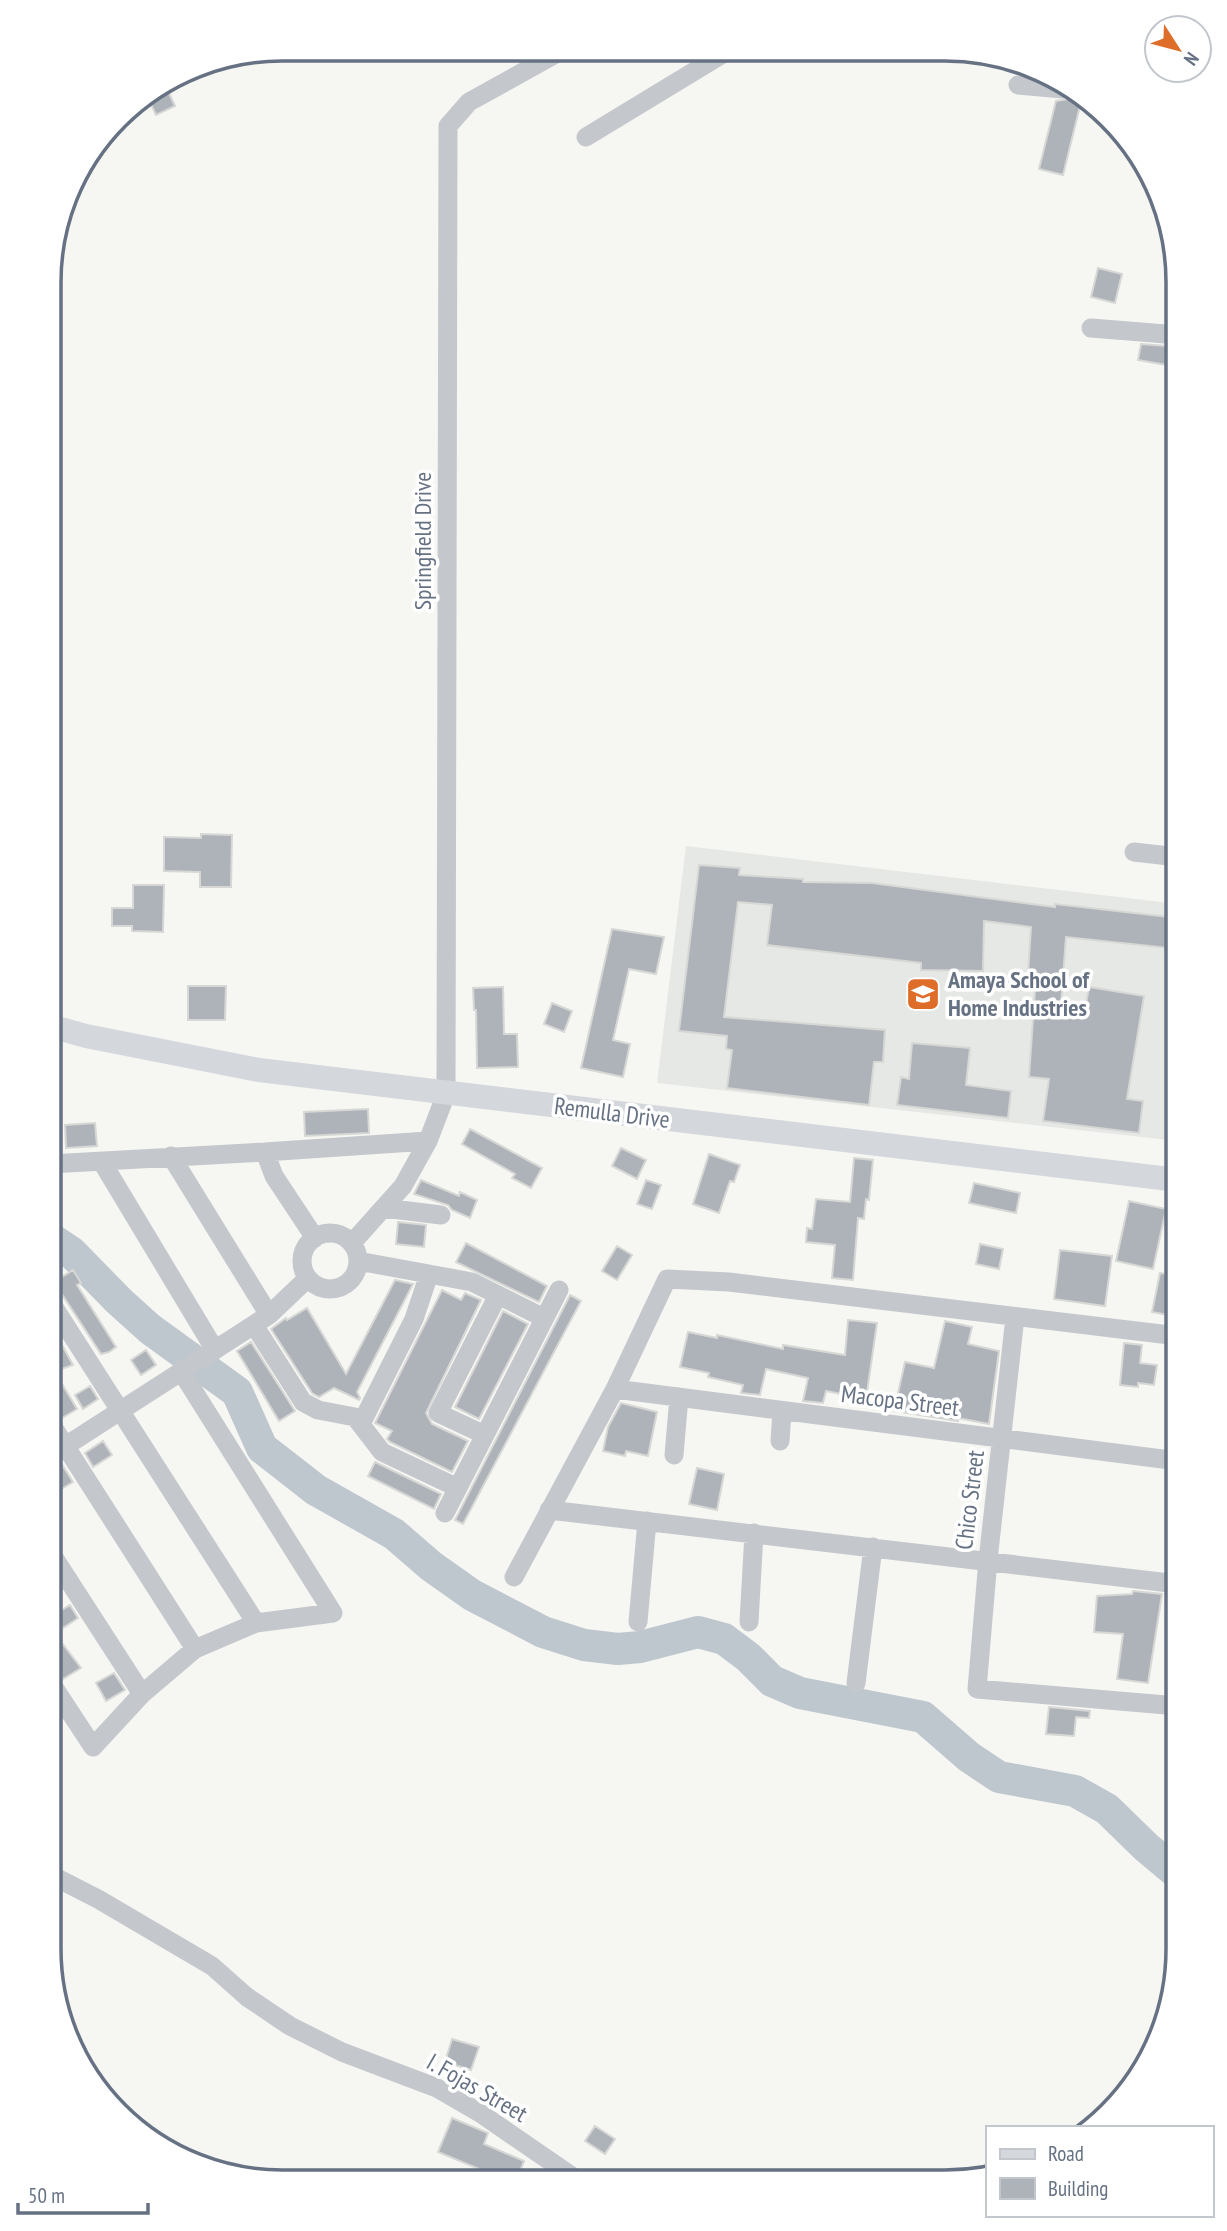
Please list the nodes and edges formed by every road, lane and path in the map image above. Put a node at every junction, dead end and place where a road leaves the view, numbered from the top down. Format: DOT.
graph roads {
  1 [pos="543,61"];
  2 [pos="710,61"];
  3 [pos="1018,85"];
  4 [pos="1050,88"];
  5 [pos="586,137"];
  6 [pos="1091,328"];
  7 [pos="1166,334"];
  8 [pos="1134,852"];
  9 [pos="1166,856"];
  10 [pos="61,1029"];
  11 [pos="446,1094"];
  12 [pos="428,1141"];
  13 [pos="265,1152"];
  14 [pos="171,1156"];
  15 [pos="102,1162"];
  16 [pos="61,1164"];
  17 [pos="1165,1178"];
  18 [pos="384,1208"];
  19 [pos="442,1215"];
  20 [pos="315,1238"];
  21 [pos="355,1252"];
  22 [pos="429,1274"];
  23 [pos="308,1278"];
  24 [pos="559,1290"];
  25 [pos="498,1295"];
  26 [pos="1015,1317"];
  27 [pos="61,1318"];
  28 [pos="544,1318"];
  29 [pos="261,1320"];
  30 [pos="1165,1335"];
  31 [pos="198,1361"];
  32 [pos="615,1389"];
  33 [pos="679,1397"];
  34 [pos="120,1411"];
  35 [pos="782,1411"];
  36 [pos="361,1424"];
  37 [pos="485,1435"];
  38 [pos="1002,1439"];
  39 [pos="780,1441"];
  40 [pos="61,1448"];
  41 [pos="674,1455"];
  42 [pos="61,1457"];
  43 [pos="1165,1459"];
  44 [pos="458,1488"];
  45 [pos="549,1510"];
  46 [pos="445,1513"];
  47 [pos="647,1521"];
  48 [pos="754,1533"];
  49 [pos="873,1547"];
  50 [pos="988,1560"];
  51 [pos="61,1567"];
  52 [pos="514,1577"];
  53 [pos="1165,1582"];
  54 [pos="638,1622"];
  55 [pos="748,1622"];
  56 [pos="256,1623"];
  57 [pos="195,1650"];
  58 [pos="856,1683"];
  59 [pos="142,1693"];
  60 [pos="61,1698"];
  61 [pos="1165,1705"];
  62 [pos="61,1880"];
  63 [pos="563,2170"];
  1 -- 11 [label="street, Springfield Drive"];
  2 -- 5 [label="street"];
  3 -- 4 [label="street"];
  6 -- 7 [label="street"];
  8 -- 9 [label="street"];
  10 -- 11 [label="main road, Remulla Drive"];
  11 -- 12 [label="street"];
  11 -- 17 [label="main road, Remulla Drive"];
  12 -- 13 [label="street"];
  12 -- 18 [label="street"];
  13 -- 14 [label="street"];
  13 -- 20 [label="street"];
  14 -- 15 [label="street"];
  14 -- 29 [label="street"];
  15 -- 16 [label="street"];
  15 -- 31 [label="street"];
  18 -- 19 [label="street"];
  18 -- 21 [label="street"];
  20 -- 21 [label="street"];
  20 -- 23 [label="street"];
  21 -- 22 [label="street"];
  21 -- 23 [label="street"];
  22 -- 25 [label="street"];
  22 -- 36 [label="street"];
  23 -- 29 [label="street"];
  24 -- 28 [label="street"];
  25 -- 28 [label="street"];
  25 -- 37 [label="street"];
  26 -- 30 [label="street"];
  26 -- 32 [label="street"];
  26 -- 38 [label="street, Chico Street"];
  27 -- 34 [label="street"];
  28 -- 37 [label="street"];
  29 -- 31 [label="street"];
  29 -- 36 [label="street"];
  31 -- 34 [label="street"];
  31 -- 56 [label="street"];
  32 -- 33 [label="street, Macopa Street"];
  32 -- 45 [label="street"];
  33 -- 35 [label="street, Macopa Street"];
  33 -- 41 [label="street"];
  34 -- 40 [label="street"];
  34 -- 56 [label="street"];
  35 -- 38 [label="street, Macopa Street"];
  35 -- 39 [label="street"];
  36 -- 44 [label="street"];
  37 -- 44 [label="street"];
  38 -- 43 [label="street, Macopa Street"];
  38 -- 50 [label="street, Chico Street"];
  42 -- 57 [label="street"];
  44 -- 46 [label="street"];
  45 -- 47 [label="street"];
  45 -- 52 [label="street"];
  47 -- 48 [label="street"];
  47 -- 54 [label="street"];
  48 -- 49 [label="street"];
  48 -- 55 [label="street"];
  49 -- 50 [label="street"];
  49 -- 58 [label="street"];
  50 -- 53 [label="street"];
  50 -- 61 [label="street, Chico Street"];
  51 -- 59 [label="street"];
  56 -- 57 [label="street"];
  57 -- 59 [label="street"];
  59 -- 60 [label="street"];
  62 -- 63 [label="street, I. Fojas Street"];
}
